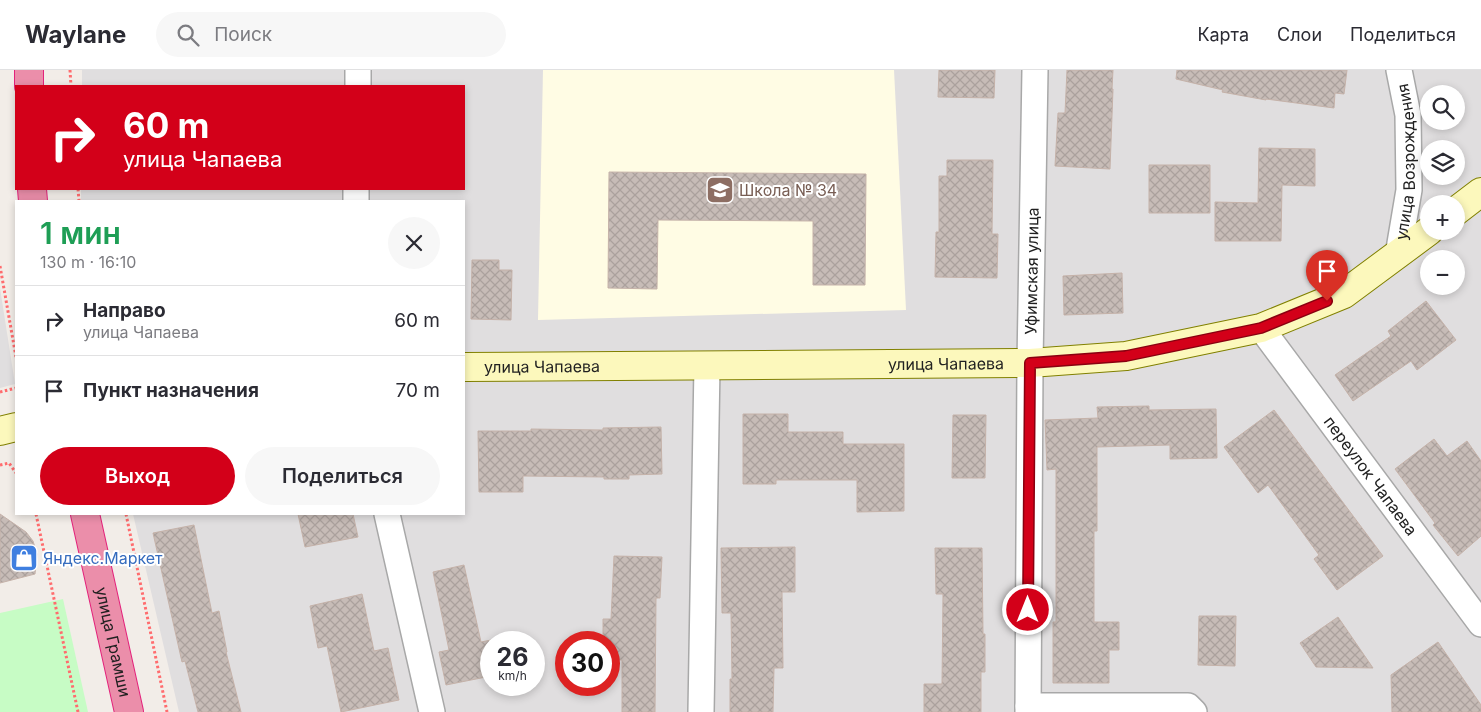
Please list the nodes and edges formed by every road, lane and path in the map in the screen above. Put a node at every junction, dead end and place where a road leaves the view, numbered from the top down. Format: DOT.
graph roads {
  1 [pos="29,70"];
  2 [pos="70,70"];
  3 [pos="358,70"];
  4 [pos="1036,70"];
  5 [pos="1399,70"];
  6 [pos="29,85"];
  7 [pos="72,85"];
  8 [pos="358,85"];
  9 [pos="1481,192"];
  10 [pos="1465,204"];
  11 [pos="1420,238"];
  12 [pos="1398,255"];
  13 [pos="0,266"];
  14 [pos="1261,328"];
  15 [pos="15,351"];
  16 [pos="1030,363"];
  17 [pos="707,366"];
  18 [pos="465,367"];
  19 [pos="15,388"];
  20 [pos="0,392"];
  21 [pos="15,427"];
  22 [pos="0,431"];
  23 [pos="0,465"];
  24 [pos="15,472"];
  25 [pos="36,515"];
  26 [pos="86,515"];
  27 [pos="126,515"];
  28 [pos="387,515"];
  29 [pos="1481,624"];
  30 [pos="1028,709"];
  31 [pos="78,712"];
  32 [pos="129,712"];
  33 [pos="167,712"];
  34 [pos="432,712"];
  35 [pos="701,712"];
  36 [pos="1194,712"];
  1 -- 6 [label="highway"];
  2 -- 7 [label="path"];
  3 -- 8 [label="street"];
  4 -- 16 [label="street, Уфимская улица"];
  5 -- 12 [label="street, улица Возрождения"];
  9 -- 10 [label="street"];
  11 -- 12 [label="street, улица Чапаева"];
  12 -- 14 [label="street, улица Чапаева"];
  13 -- 15 [label="path"];
  14 -- 16 [label="street, улица Чапаева"];
  14 -- 29 [label="street, переулок Чапаева"];
  16 -- 17 [label="street, улица Чапаева"];
  16 -- 30 [label="street, Уфимская улица"];
  17 -- 18 [label="street, улица Чапаева"];
  17 -- 35 [label="street"];
  19 -- 20 [label="path"];
  21 -- 22 [label="street"];
  23 -- 24 [label="path"];
  25 -- 31 [label="path"];
  26 -- 32 [label="highway, улица Грамши"];
  27 -- 33 [label="path"];
  28 -- 34 [label="street"];
  30 -- 36 [label="street"];
}
